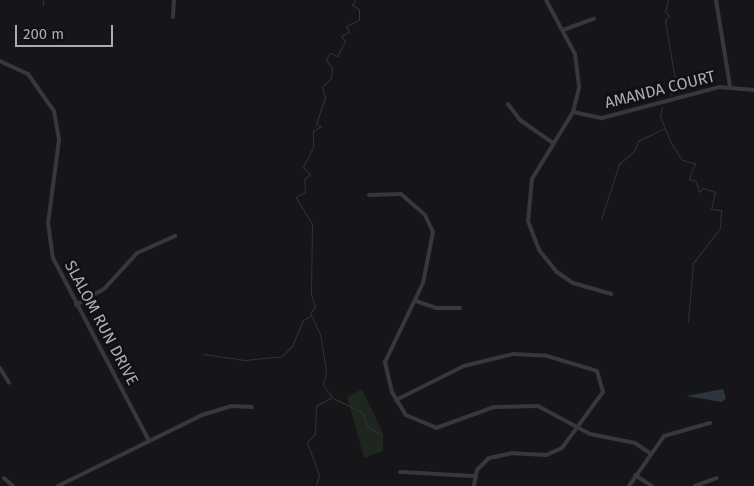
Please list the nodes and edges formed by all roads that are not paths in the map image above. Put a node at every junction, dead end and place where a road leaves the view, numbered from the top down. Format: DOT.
graph roads {
  1 [pos="174,0"];
  2 [pos="546,0"];
  3 [pos="716,0"];
  4 [pos="173,17"];
  5 [pos="594,19"];
  6 [pos="563,30"];
  7 [pos="0,61"];
  8 [pos="730,86"];
  9 [pos="754,90"];
  10 [pos="508,104"];
  11 [pos="573,112"];
  12 [pos="553,143"];
  13 [pos="369,195"];
  14 [pos="175,236"];
  15 [pos="610,294"];
  16 [pos="416,300"];
  17 [pos="76,305"];
  18 [pos="460,308"];
  19 [pos="0,368"];
  20 [pos="9,383"];
  21 [pos="396,400"];
  22 [pos="252,407"];
  23 [pos="710,423"];
  24 [pos="579,426"];
  25 [pos="149,441"];
  26 [pos="650,453"];
  27 [pos="400,472"];
  28 [pos="635,475"];
  29 [pos="474,476"];
  30 [pos="4,478"];
  31 [pos="717,478"];
  32 [pos="13,486"];
  33 [pos="58,486"];
  34 [pos="474,486"];
  35 [pos="629,486"];
  36 [pos="652,486"];
  37 [pos="695,486"];
  1 -- 4 [label="street"];
  2 -- 6 [label="street"];
  3 -- 8 [label="street"];
  5 -- 6 [label="street"];
  6 -- 11 [label="street"];
  7 -- 17 [label="street, SLALOM RUN DRIVE"];
  8 -- 9 [label="street, AMANDA COURT"];
  8 -- 11 [label="street, AMANDA COURT"];
  10 -- 12 [label="street"];
  11 -- 12 [label="street"];
  12 -- 15 [label="street"];
  13 -- 16 [label="street"];
  14 -- 17 [label="street"];
  16 -- 18 [label="street"];
  16 -- 21 [label="street"];
  17 -- 25 [label="street, SLALOM RUN DRIVE"];
  19 -- 20 [label="street"];
  21 -- 24 [label="street"];
  21 -- 24 [label="street"];
  22 -- 25 [label="street"];
  23 -- 26 [label="street"];
  24 -- 26 [label="street"];
  24 -- 29 [label="street"];
  25 -- 33 [label="street"];
  26 -- 28 [label="street"];
  27 -- 29 [label="street"];
  28 -- 35 [label="street"];
  28 -- 36 [label="street"];
  29 -- 34 [label="street"];
  30 -- 32 [label="street"];
  31 -- 37 [label="street"];
}
